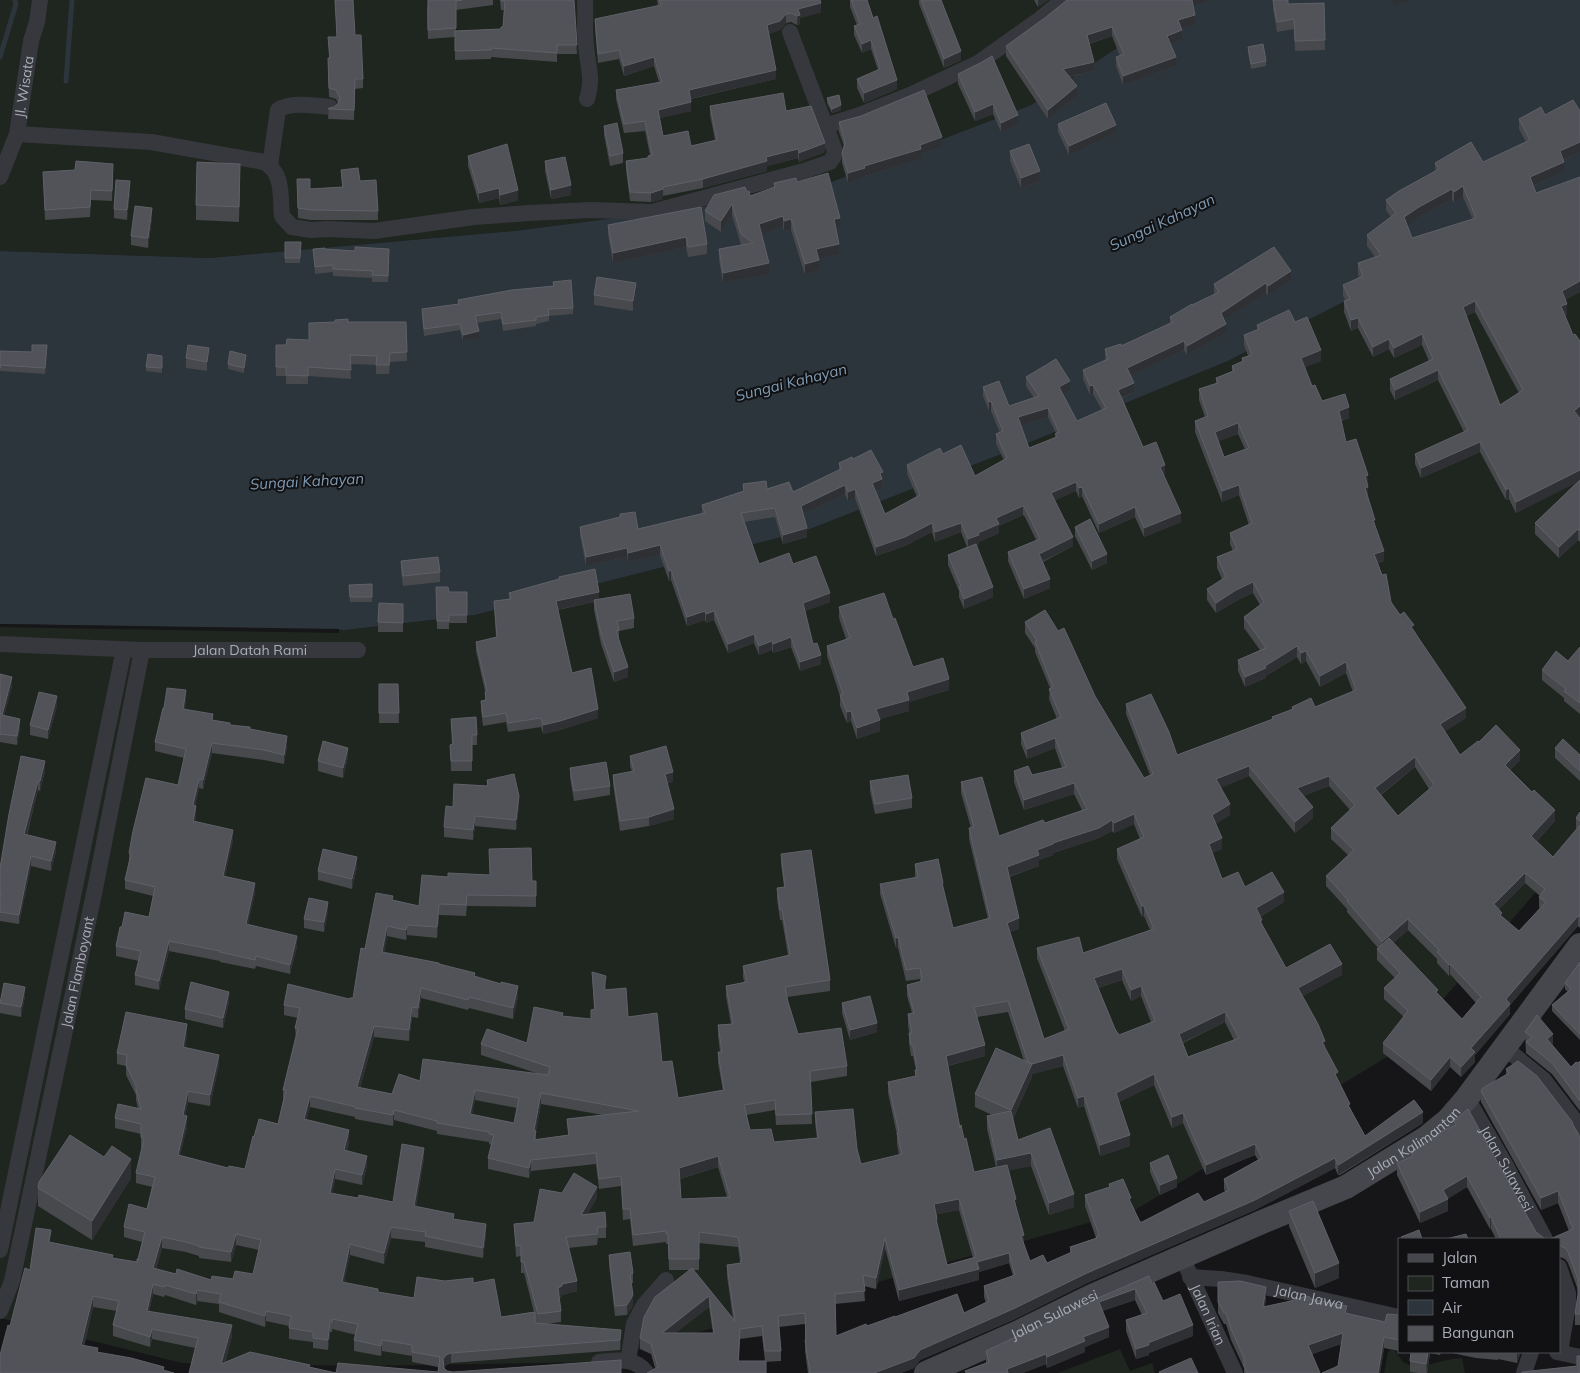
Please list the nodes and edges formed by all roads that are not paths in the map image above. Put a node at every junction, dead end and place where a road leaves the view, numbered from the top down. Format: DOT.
graph roads {
  1 [pos="40,0"];
  2 [pos="585,0"];
  3 [pos="1063,0"];
  4 [pos="790,32"];
  5 [pos="587,100"];
  6 [pos="330,106"];
  7 [pos="825,126"];
  8 [pos="17,134"];
  9 [pos="270,165"];
  10 [pos="1,174"];
  11 [pos="0,644"];
  12 [pos="124,649"];
  13 [pos="142,650"];
  14 [pos="358,650"];
  15 [pos="102,757"];
  16 [pos="121,760"];
  17 [pos="1580,945"];
  18 [pos="56,983"];
  19 [pos="74,986"];
  20 [pos="1504,1047"];
  21 [pos="1467,1098"];
  22 [pos="26,1127"];
  23 [pos="1580,1128"];
  24 [pos="43,1131"];
  25 [pos="1544,1238"];
  26 [pos="0,1249"];
  27 [pos="18,1252"];
  28 [pos="1186,1267"];
  29 [pos="1560,1270"];
  30 [pos="666,1280"];
  31 [pos="0,1311"];
  32 [pos="1398,1317"];
  33 [pos="1560,1343"];
  34 [pos="1560,1352"];
  35 [pos="1531,1353"];
  36 [pos="1580,1357"];
  37 [pos="628,1361"];
  38 [pos="583,1363"];
  39 [pos="647,1373"];
  40 [pos="926,1373"];
  41 [pos="1235,1373"];
  42 [pos="1524,1373"];
  1 -- 8 [label="street, Jl. Wisata"];
  2 -- 5 [label="street"];
  3 -- 7 [label="street"];
  4 -- 7 [label="street"];
  6 -- 9 [label="street"];
  7 -- 9 [label="street"];
  8 -- 9 [label="street"];
  8 -- 10 [label="street, Jl. Wisata"];
  11 -- 12 [label="street"];
  12 -- 13 [label="street"];
  12 -- 15 [label="street, Jalan Flamboyant"];
  13 -- 14 [label="street, Jalan Datah Rami"];
  13 -- 16 [label="street, Jalan Flamboyant"];
  15 -- 16 [label="street"];
  15 -- 18 [label="street, Jalan Flamboyant"];
  16 -- 19 [label="street, Jalan Flamboyant"];
  17 -- 20 [label="street, Jalan Kalimantan"];
  18 -- 19 [label="street"];
  18 -- 22 [label="street, Jalan Flamboyant"];
  19 -- 24 [label="street, Jalan Flamboyant"];
  20 -- 21 [label="street, Jalan Kalimantan"];
  20 -- 23 [label="street"];
  21 -- 25 [label="street, Jalan Sulawesi"];
  21 -- 28 [label="street, Jalan Kalimantan"];
  22 -- 24 [label="street"];
  22 -- 26 [label="street, Jalan Flamboyant"];
  24 -- 27 [label="street, Jalan Flamboyant"];
  26 -- 27 [label="street"];
  27 -- 31 [label="street, Jalan Flamboyant"];
  28 -- 32 [label="street, Jalan Jawa"];
  28 -- 40 [label="street, Jalan Sulawesi"];
  28 -- 41 [label="street, Jalan Irian"];
  29 -- 33 [label="street"];
  30 -- 37 [label="street"];
  34 -- 36 [label="street"];
  35 -- 42 [label="street"];
  37 -- 38 [label="street"];
  37 -- 39 [label="street"];
}
